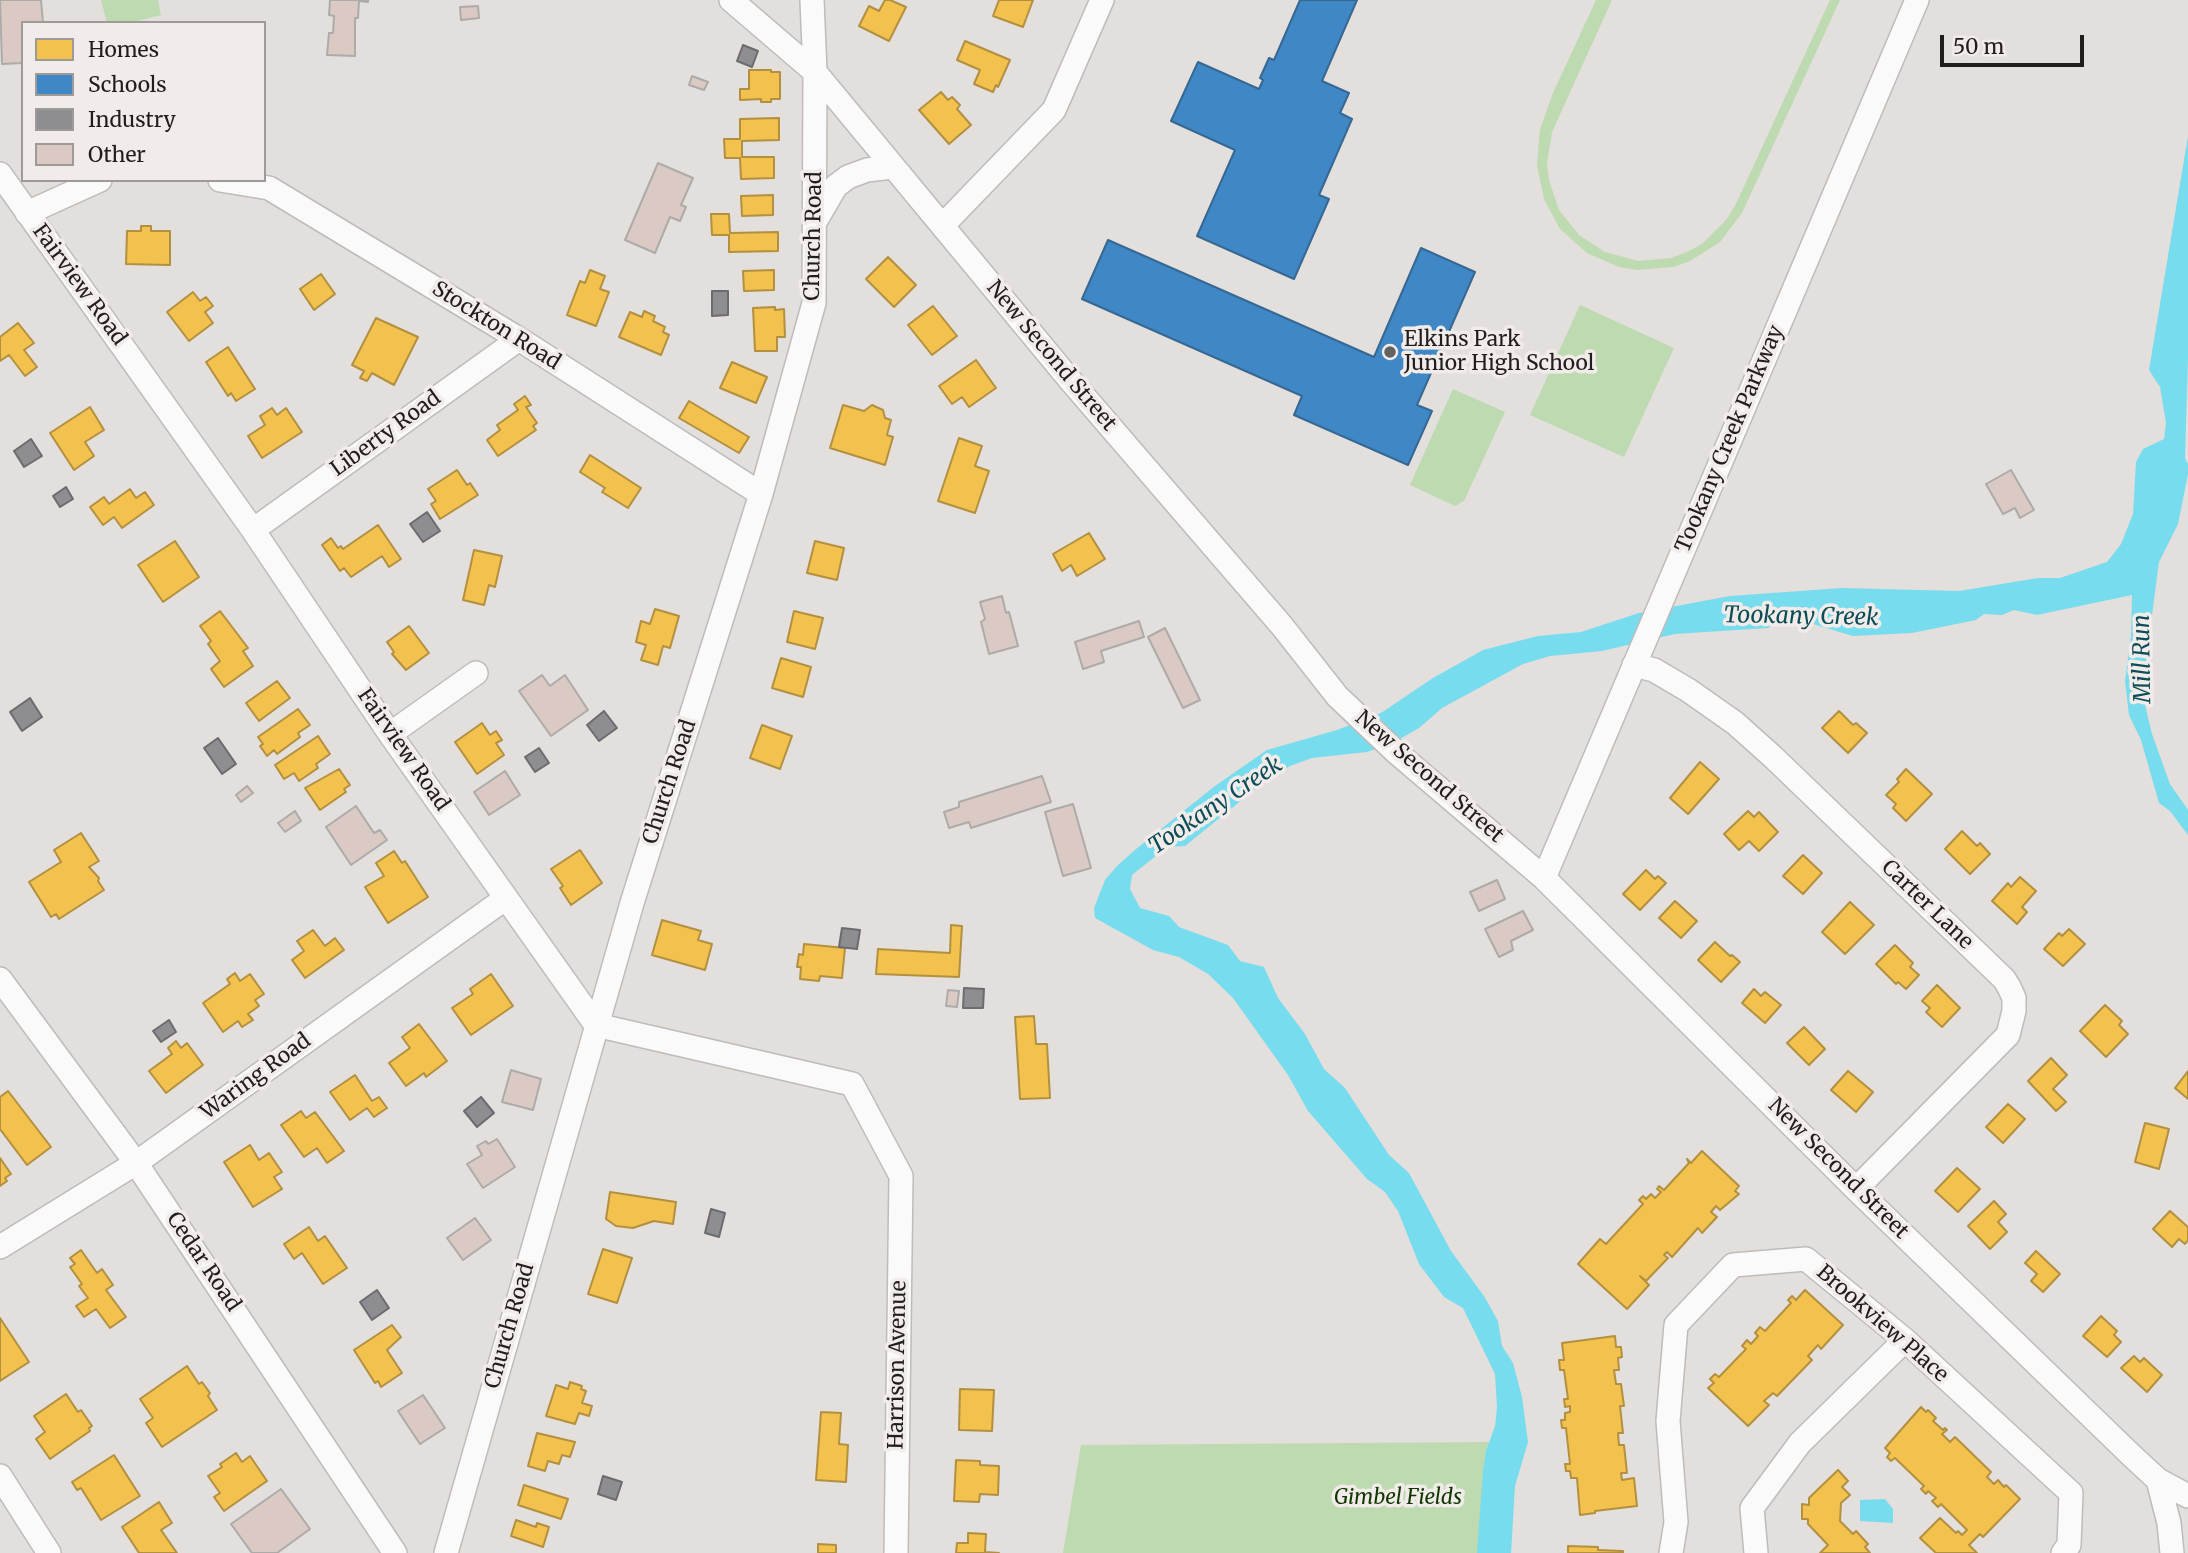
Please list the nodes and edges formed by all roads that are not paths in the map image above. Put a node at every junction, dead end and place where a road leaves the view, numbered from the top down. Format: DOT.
graph roads {
  1 [pos="731,0"];
  2 [pos="812,0"];
  3 [pos="1102,0"];
  4 [pos="1917,0"];
  5 [pos="815,72"];
  6 [pos="892,167"];
  7 [pos="0,174"];
  8 [pos="96,182"];
  9 [pos="232,182"];
  10 [pos="27,213"];
  11 [pos="816,222"];
  12 [pos="943,225"];
  13 [pos="519,339"];
  14 [pos="761,494"];
  15 [pos="253,530"];
  16 [pos="1636,658"];
  17 [pos="476,673"];
  18 [pos="390,734"];
  19 [pos="1544,878"];
  20 [pos="506,898"];
  21 [pos="0,979"];
  22 [pos="596,1025"];
  23 [pos="136,1163"];
  24 [pos="1856,1189"];
  25 [pos="0,1247"];
  26 [pos="1905,1340"];
  27 [pos="0,1476"];
  28 [pos="2158,1480"];
  29 [pos="2188,1496"];
  30 [pos="49,1553"];
  31 [pos="395,1553"];
  32 [pos="446,1553"];
  33 [pos="896,1553"];
  34 [pos="1671,1553"];
  35 [pos="1756,1553"];
  36 [pos="2063,1553"];
  37 [pos="2172,1553"];
  1 -- 5 [label="street, New Second Street"];
  2 -- 5 [label="street, Church Road"];
  3 -- 12 [label="street"];
  4 -- 16 [label="street, Tookany Creek Parkway"];
  5 -- 6 [label="street, New Second Street"];
  5 -- 11 [label="street, Church Road"];
  6 -- 11 [label="street"];
  6 -- 12 [label="street, New Second Street"];
  7 -- 10 [label="street, Fairview Road"];
  8 -- 10 [label="street"];
  9 -- 13 [label="street, Stockton Road"];
  10 -- 15 [label="street, Fairview Road"];
  11 -- 14 [label="street, Church Road"];
  12 -- 19 [label="street, New Second Street"];
  13 -- 14 [label="street, Stockton Road"];
  13 -- 15 [label="street, Liberty Road"];
  14 -- 22 [label="street, Church Road"];
  15 -- 18 [label="street, Fairview Road"];
  16 -- 19 [label="street, Tookany Creek Parkway"];
  16 -- 24 [label="street, Carter Lane"];
  17 -- 18 [label="street"];
  18 -- 20 [label="street, Fairview Road"];
  19 -- 24 [label="street, New Second Street"];
  20 -- 22 [label="street, Fairview Road"];
  20 -- 23 [label="street, Waring Road"];
  21 -- 23 [label="street, Cedar Road"];
  22 -- 32 [label="street, Church Road"];
  22 -- 33 [label="street, Harrison Avenue"];
  23 -- 25 [label="street, Waring Road"];
  23 -- 31 [label="street, Cedar Road"];
  24 -- 28 [label="street, New Second Street"];
  26 -- 34 [label="street, Brookview Place"];
  26 -- 35 [label="street"];
  26 -- 36 [label="street, Brookview Place"];
  27 -- 30 [label="street"];
  28 -- 29 [label="street, New Second Street"];
  28 -- 37 [label="street"];
}
